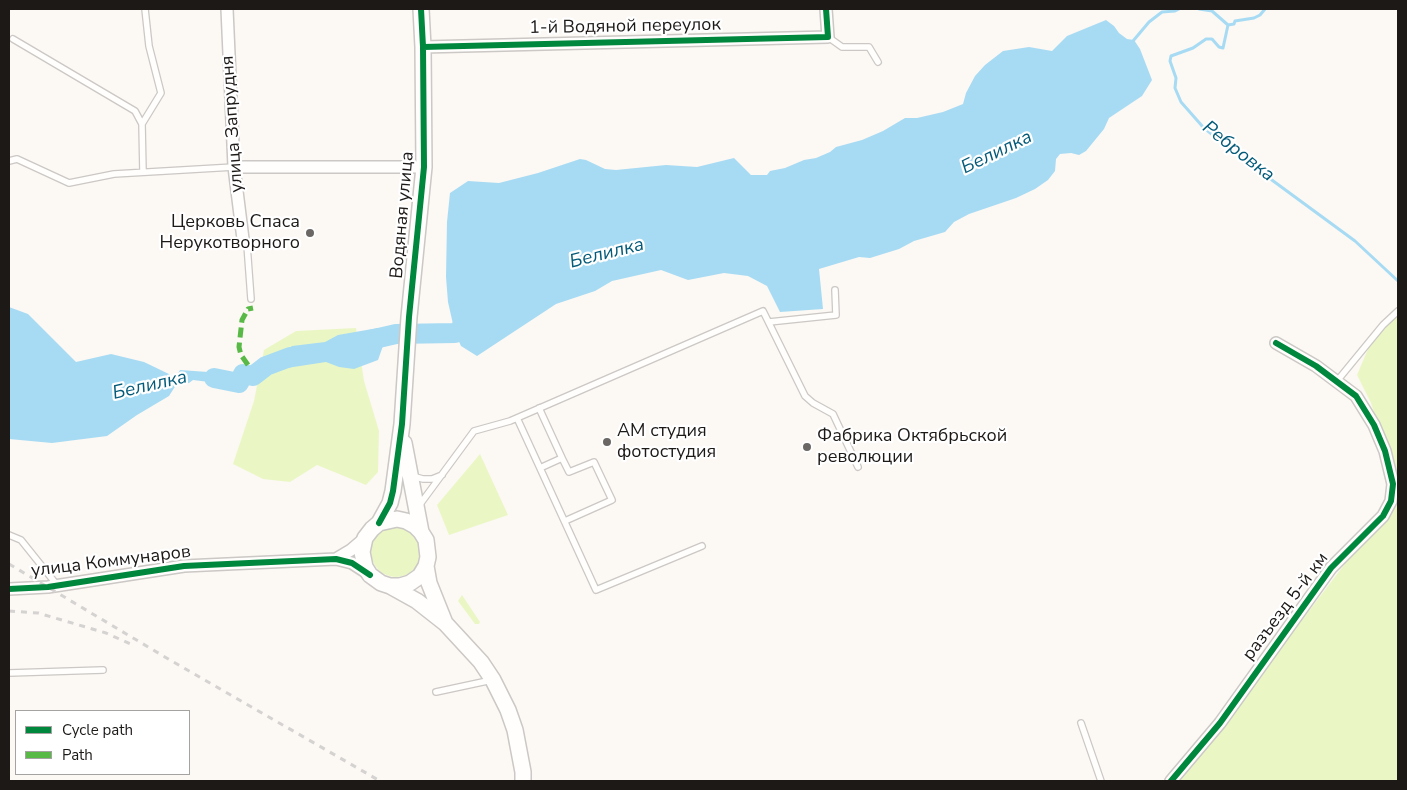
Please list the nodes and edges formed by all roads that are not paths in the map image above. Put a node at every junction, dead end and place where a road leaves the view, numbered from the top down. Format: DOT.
graph roads {
  1 [pos="146,9"];
  2 [pos="227,9"];
  3 [pos="421,9"];
  4 [pos="826,9"];
  5 [pos="828,37"];
  6 [pos="13,39"];
  7 [pos="423,47"];
  8 [pos="878,62"];
  9 [pos="142,124"];
  10 [pos="9,161"];
  11 [pos="234,167"];
  12 [pos="424,167"];
  13 [pos="143,172"];
  14 [pos="243,239"];
  15 [pos="835,290"];
  16 [pos="251,299"];
  17 [pos="1398,311"];
  18 [pos="769,322"];
  19 [pos="1276,343"];
  20 [pos="1337,381"];
  21 [pos="539,408"];
  22 [pos="517,418"];
  23 [pos="402,424"];
  24 [pos="562,458"];
  25 [pos="858,467"];
  26 [pos="540,468"];
  27 [pos="444,474"];
  28 [pos="410,476"];
  29 [pos="416,510"];
  30 [pos="565,521"];
  31 [pos="379,524"];
  32 [pos="421,532"];
  33 [pos="9,535"];
  34 [pos="365,538"];
  35 [pos="702,546"];
  36 [pos="336,559"];
  37 [pos="426,566"];
  38 [pos="370,575"];
  39 [pos="57,586"];
  40 [pos="390,586"];
  41 [pos="9,589"];
  42 [pos="445,623"];
  43 [pos="103,670"];
  44 [pos="9,673"];
  45 [pos="492,680"];
  46 [pos="436,692"];
  47 [pos="1081,723"];
  48 [pos="523,781"];
  49 [pos="1101,781"];
  50 [pos="1171,781"];
  1 -- 9 [label="lane"];
  2 -- 11 [label="street, улица Запрудня"];
  3 -- 7 [label="street, Водяная улица"];
  4 -- 5 [label="street"];
  5 -- 7 [label="street, 1-й Водяной переулок"];
  5 -- 8 [label="lane"];
  6 -- 9 [label="lane"];
  7 -- 12 [label="street, Водяная улица"];
  9 -- 13 [label="lane"];
  10 -- 13 [label="lane"];
  11 -- 12 [label="street"];
  11 -- 13 [label="lane"];
  11 -- 14 [label="street, улица Запрудня"];
  12 -- 23 [label="street, Водяная улица"];
  14 -- 16 [label="lane"];
  15 -- 18 [label="lane"];
  17 -- 20 [label="lane"];
  18 -- 21 [label="lane"];
  18 -- 25 [label="lane"];
  19 -- 20 [label="street, разъезд 5-й км"];
  20 -- 50 [label="street, разъезд 5-й км"];
  21 -- 22 [label="lane"];
  21 -- 24 [label="lane"];
  22 -- 26 [label="lane"];
  22 -- 27 [label="lane"];
  23 -- 28 [label="street"];
  23 -- 31 [label="street"];
  24 -- 26 [label="lane"];
  24 -- 30 [label="lane"];
  26 -- 30 [label="lane"];
  27 -- 28 [label="lane"];
  27 -- 29 [label="lane"];
  28 -- 29 [label="street"];
  29 -- 32 [label="street"];
  30 -- 35 [label="lane"];
  31 -- 32 [label="street"];
  31 -- 34 [label="street"];
  32 -- 37 [label="street"];
  33 -- 39 [label="lane"];
  34 -- 36 [label="street"];
  34 -- 38 [label="street"];
  36 -- 38 [label="street"];
  36 -- 39 [label="street, улица Коммунаров"];
  37 -- 40 [label="street"];
  37 -- 42 [label="street"];
  38 -- 40 [label="street"];
  39 -- 41 [label="street, улица Коммунаров"];
  40 -- 42 [label="street"];
  42 -- 45 [label="street"];
  43 -- 44 [label="lane"];
  45 -- 46 [label="lane"];
  45 -- 48 [label="street"];
  47 -- 49 [label="lane"];
}
